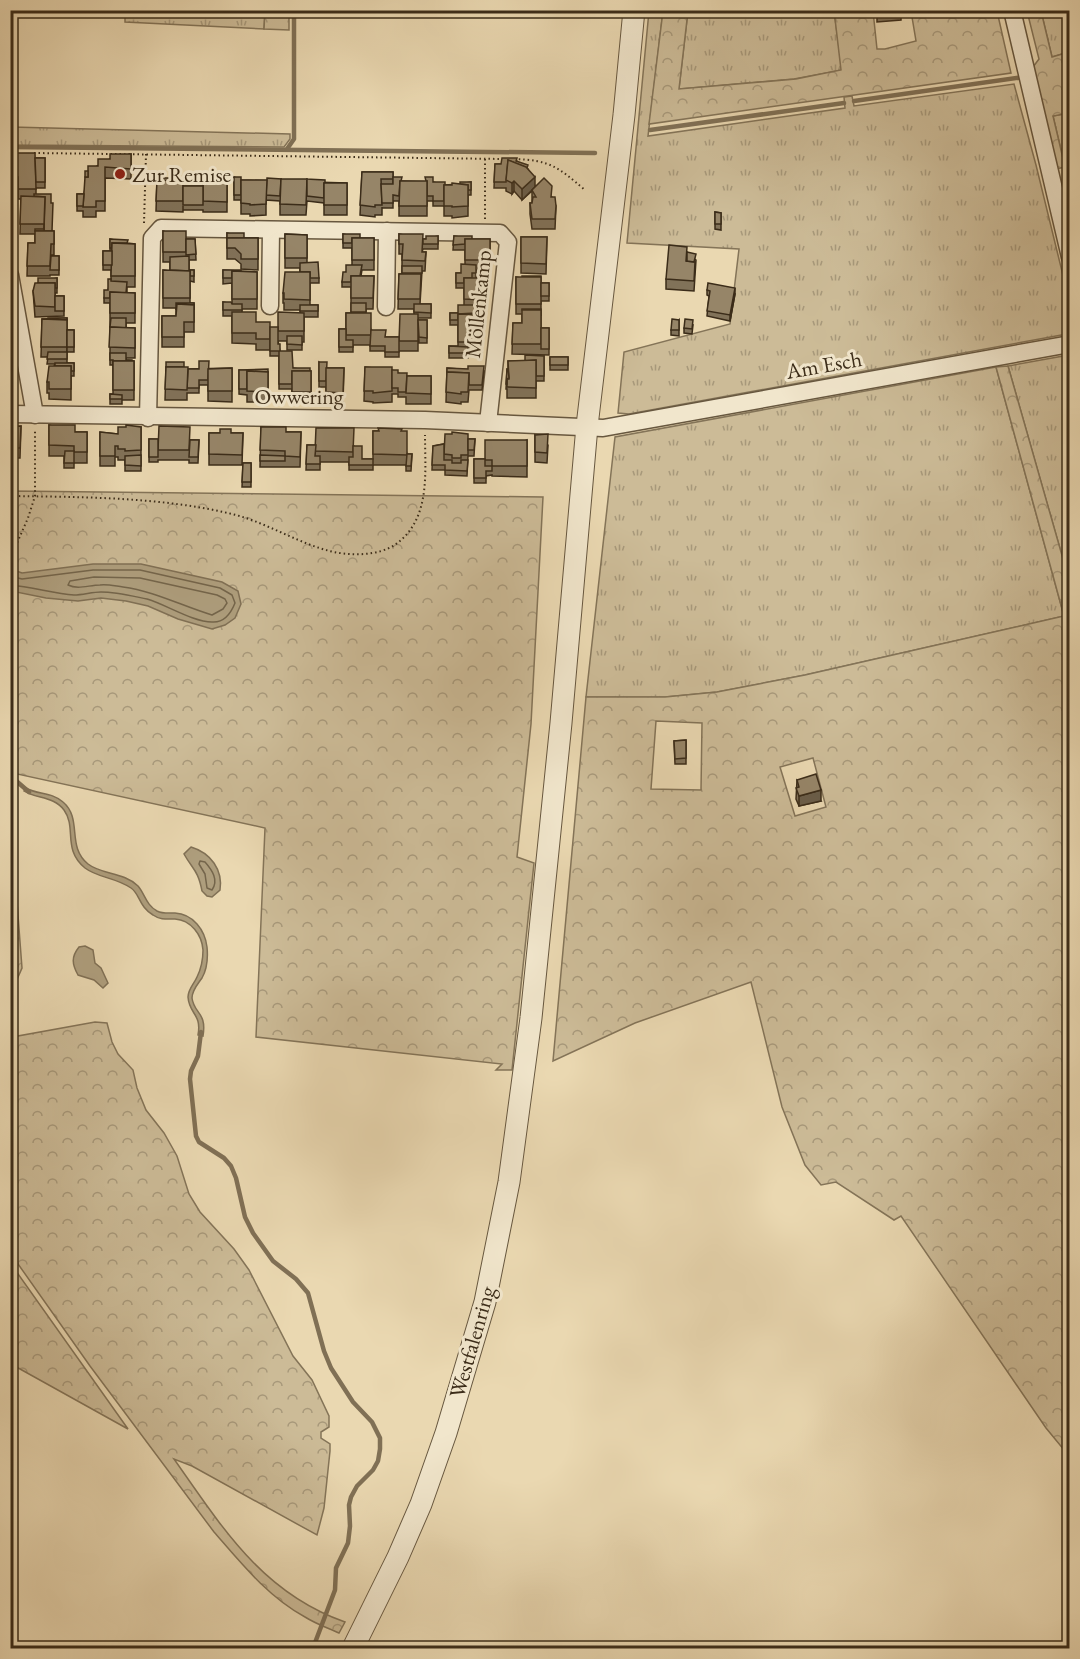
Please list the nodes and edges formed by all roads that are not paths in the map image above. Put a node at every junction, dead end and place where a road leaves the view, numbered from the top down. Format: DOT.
graph roads {
  1 [pos="634,10"];
  2 [pos="1012,10"];
  3 [pos="271,230"];
  4 [pos="387,231"];
  5 [pos="1070,257"];
  6 [pos="10,275"];
  7 [pos="270,306"];
  8 [pos="386,307"];
  9 [pos="1070,344"];
  10 [pos="10,414"];
  11 [pos="35,415"];
  12 [pos="148,418"];
  13 [pos="488,423"];
  14 [pos="587,426"];
  15 [pos="357,1647"];
  1 -- 14 [label="street, Westfalenring"];
  2 -- 5 [label="street"];
  3 -- 4 [label="street, Möllenkamp"];
  3 -- 7 [label="street"];
  3 -- 12 [label="street, Möllenkamp"];
  4 -- 8 [label="street"];
  4 -- 13 [label="street, Möllenkamp"];
  6 -- 11 [label="street"];
  9 -- 14 [label="street, Am Esch"];
  10 -- 11 [label="street, Owwering"];
  11 -- 12 [label="street, Owwering"];
  12 -- 13 [label="street, Owwering"];
  13 -- 14 [label="street, Owwering"];
  14 -- 15 [label="street, Westfalenring"];
}
